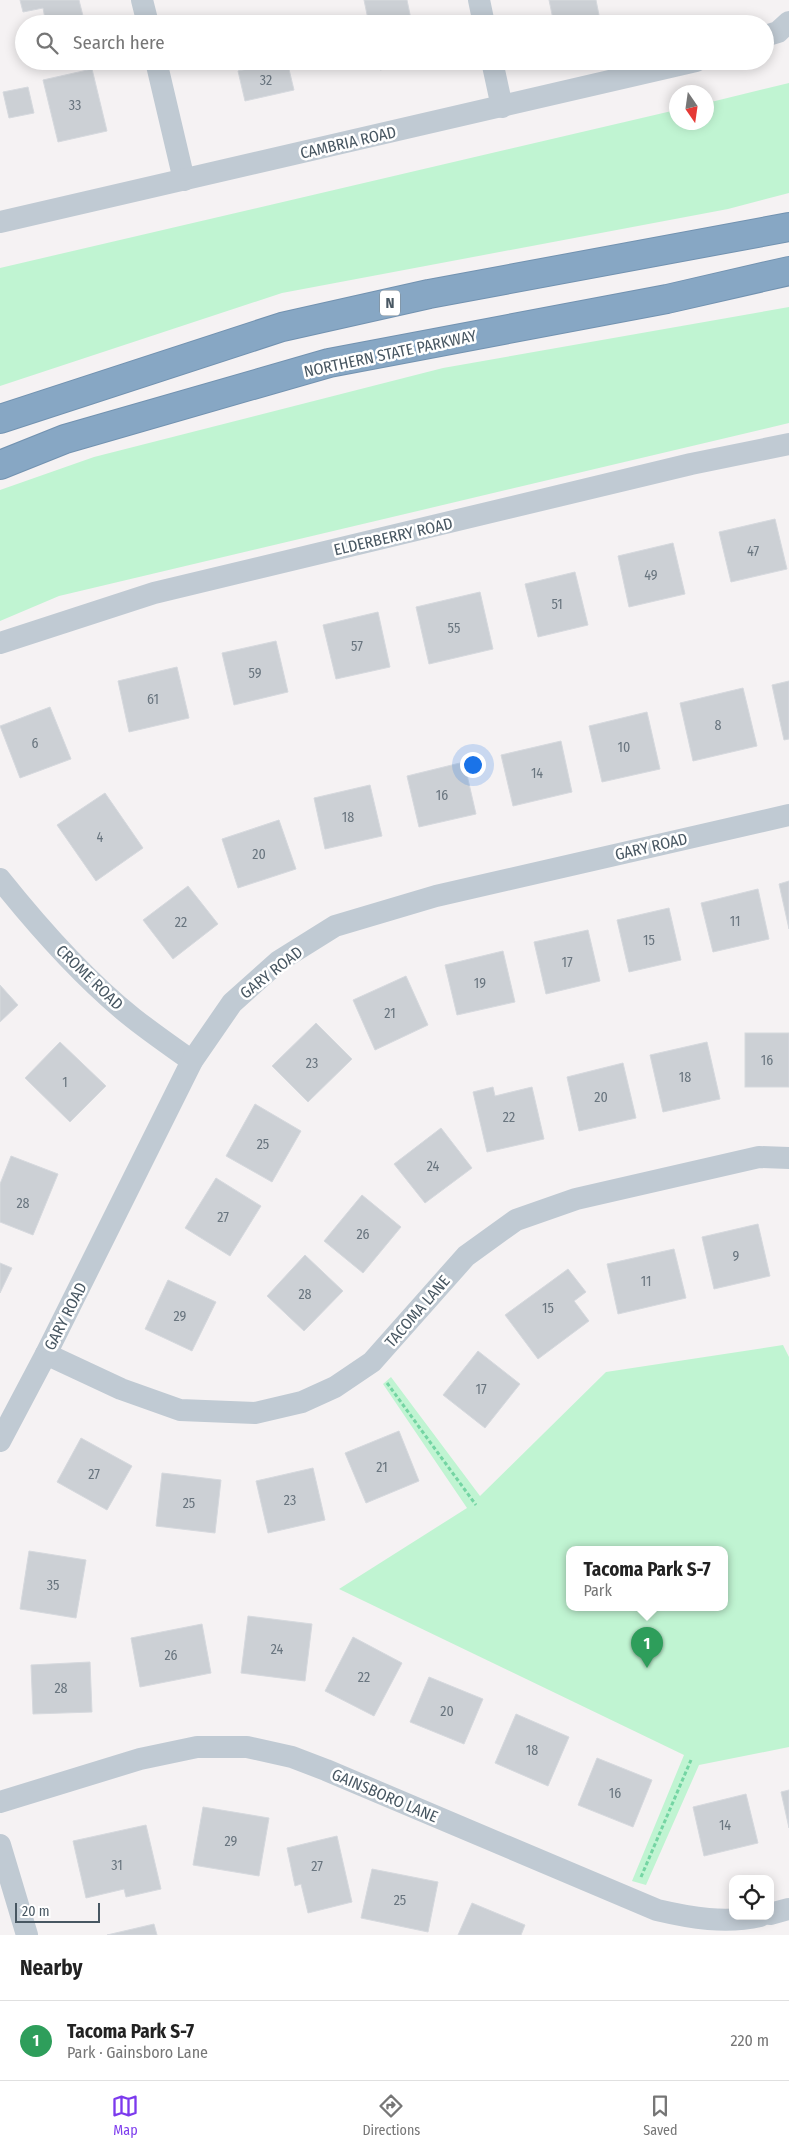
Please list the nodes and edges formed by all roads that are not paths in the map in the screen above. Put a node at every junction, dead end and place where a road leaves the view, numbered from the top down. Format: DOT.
graph roads {
  1 [pos="142,0"];
  2 [pos="479,0"];
  3 [pos="146,15"];
  4 [pos="482,15"];
  5 [pos="789,22"];
  6 [pos="774,33"];
  7 [pos="158,70"];
  8 [pos="494,70"];
  9 [pos="658,70"];
  10 [pos="502,107"];
  11 [pos="184,180"];
  12 [pos="789,214"];
  13 [pos="0,222"];
  14 [pos="789,226"];
  15 [pos="712,240"];
  16 [pos="789,271"];
  17 [pos="789,284"];
  18 [pos="708,289"];
  19 [pos="0,418"];
  20 [pos="789,444"];
  21 [pos="0,465"];
  22 [pos="0,643"];
  23 [pos="789,814"];
  24 [pos="0,879"];
  25 [pos="192,1061"];
  26 [pos="789,1158"];
  27 [pos="46,1354"];
  28 [pos="0,1442"];
  29 [pos="0,1802"];
  30 [pos="0,1845"];
  31 [pos="789,1909"];
  32 [pos="774,1913"];
  33 [pos="729,1919"];
  34 [pos="27,1935"];
  1 -- 3 [label="street"];
  2 -- 4 [label="street"];
  5 -- 6 [label="street"];
  7 -- 11 [label="street"];
  8 -- 10 [label="street"];
  9 -- 10 [label="street, CAMBRIA ROAD"];
  10 -- 11 [label="street, CAMBRIA ROAD"];
  11 -- 13 [label="street, CAMBRIA ROAD"];
  12 -- 15 [label="highway"];
  14 -- 15 [label="highway, N"];
  15 -- 19 [label="highway, N"];
  16 -- 18 [label="highway, NORTHERN STATE PARKWAY"];
  17 -- 18 [label="highway"];
  18 -- 21 [label="highway, NORTHERN STATE PARKWAY"];
  20 -- 22 [label="street, ELDERBERRY ROAD"];
  23 -- 25 [label="street, GARY ROAD"];
  24 -- 25 [label="street, CROME ROAD"];
  25 -- 27 [label="street, GARY ROAD"];
  26 -- 27 [label="street, TACOMA LANE"];
  27 -- 28 [label="street, GARY ROAD"];
  29 -- 33 [label="street, GAINSBORO LANE"];
  30 -- 34 [label="street"];
  31 -- 32 [label="street"];
}
